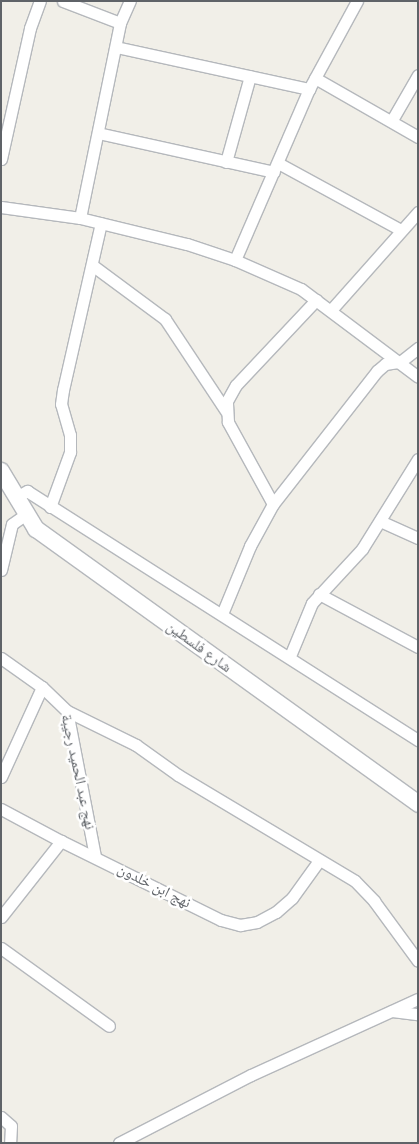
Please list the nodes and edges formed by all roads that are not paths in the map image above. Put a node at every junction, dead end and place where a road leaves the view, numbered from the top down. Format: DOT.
graph roads {
  1 [pos="40,1"];
  2 [pos="64,1"];
  3 [pos="130,1"];
  4 [pos="357,1"];
  5 [pos="120,23"];
  6 [pos="116,47"];
  7 [pos="418,75"];
  8 [pos="250,76"];
  9 [pos="315,78"];
  10 [pos="309,89"];
  11 [pos="392,120"];
  12 [pos="98,133"];
  13 [pos="418,137"];
  14 [pos="1,159"];
  15 [pos="226,162"];
  16 [pos="276,168"];
  17 [pos="1,206"];
  18 [pos="418,212"];
  19 [pos="80,218"];
  20 [pos="102,223"];
  21 [pos="401,230"];
  22 [pos="235,260"];
  23 [pos="92,265"];
  24 [pos="316,300"];
  25 [pos="331,310"];
  26 [pos="418,348"];
  27 [pos="400,362"];
  28 [pos="418,377"];
  29 [pos="226,411"];
  30 [pos="418,459"];
  31 [pos="1,472"];
  32 [pos="16,497"];
  33 [pos="273,504"];
  34 [pos="50,507"];
  35 [pos="13,520"];
  36 [pos="380,521"];
  37 [pos="418,538"];
  38 [pos="1,570"];
  39 [pos="318,594"];
  40 [pos="222,614"];
  41 [pos="418,646"];
  42 [pos="290,656"];
  43 [pos="1,658"];
  44 [pos="42,687"];
  45 [pos="67,711"];
  46 [pos="418,740"];
  47 [pos="1,776"];
  48 [pos="418,804"];
  49 [pos="1,809"];
  50 [pos="61,841"];
  51 [pos="95,856"];
  52 [pos="318,862"];
  53 [pos="1,917"];
  54 [pos="1,948"];
  55 [pos="418,961"];
  56 [pos="418,999"];
  57 [pos="391,1010"];
  58 [pos="418,1014"];
  59 [pos="109,1026"];
  60 [pos="1,1117"];
  61 [pos="10,1143"];
  62 [pos="119,1143"];
  1 -- 14 [label="street"];
  2 -- 5 [label="street"];
  3 -- 5 [label="street"];
  4 -- 9 [label="street"];
  5 -- 6 [label="street"];
  6 -- 8 [label="street"];
  6 -- 12 [label="street"];
  7 -- 11 [label="street"];
  8 -- 10 [label="street"];
  8 -- 15 [label="street"];
  9 -- 10 [label="street"];
  9 -- 11 [label="street"];
  10 -- 16 [label="street"];
  11 -- 13 [label="street"];
  12 -- 15 [label="street"];
  12 -- 19 [label="street"];
  15 -- 16 [label="street"];
  16 -- 21 [label="street"];
  16 -- 22 [label="street"];
  17 -- 19 [label="street"];
  18 -- 21 [label="street"];
  19 -- 20 [label="street"];
  20 -- 22 [label="street"];
  20 -- 23 [label="street"];
  21 -- 25 [label="street"];
  22 -- 24 [label="street"];
  23 -- 29 [label="street"];
  23 -- 34 [label="street"];
  24 -- 25 [label="street"];
  24 -- 29 [label="street"];
  25 -- 27 [label="street"];
  26 -- 27 [label="street"];
  27 -- 28 [label="street"];
  27 -- 33 [label="street"];
  29 -- 33 [label="street"];
  30 -- 36 [label="street"];
  31 -- 32 [label="street, شارع فلسطين"];
  32 -- 34 [label="street"];
  32 -- 35 [label="street, شارع فلسطين"];
  33 -- 40 [label="street"];
  34 -- 40 [label="street"];
  35 -- 38 [label="street"];
  35 -- 48 [label="street, شارع فلسطين"];
  36 -- 37 [label="street"];
  36 -- 39 [label="street"];
  39 -- 41 [label="street"];
  39 -- 42 [label="street"];
  40 -- 42 [label="street"];
  42 -- 46 [label="street"];
  43 -- 44 [label="street, نهج عبد الحميد رجيبة"];
  44 -- 45 [label="street, نهج عبد الحميد رجيبة"];
  44 -- 47 [label="street"];
  45 -- 51 [label="street, نهج عبد الحميد رجيبة"];
  45 -- 52 [label="street"];
  49 -- 50 [label="street, نهج ابن خلدون"];
  50 -- 51 [label="street, نهج ابن خلدون"];
  50 -- 53 [label="street"];
  51 -- 52 [label="street, نهج ابن خلدون"];
  52 -- 55 [label="street"];
  54 -- 59 [label="street"];
  56 -- 57 [label="street"];
  57 -- 58 [label="street"];
  57 -- 62 [label="street"];
  60 -- 61 [label="street"];
}
